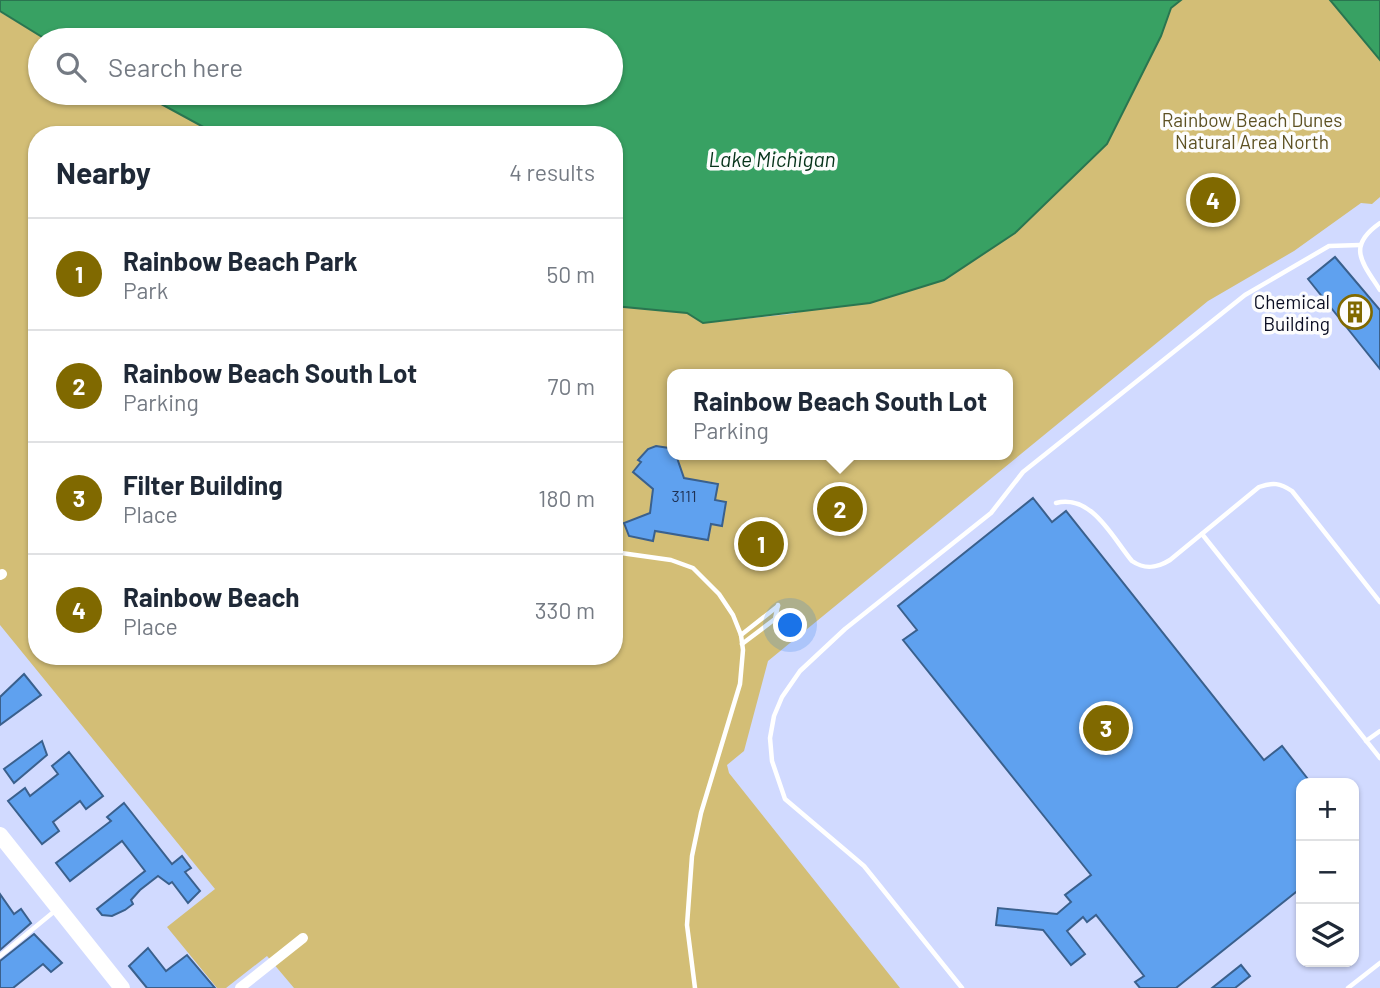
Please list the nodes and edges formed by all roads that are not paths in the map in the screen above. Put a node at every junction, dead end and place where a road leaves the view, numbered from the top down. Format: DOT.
graph roads {
  1 [pos="1380,223"];
  2 [pos="1360,245"];
  3 [pos="1380,290"];
  4 [pos="1056,503"];
  5 [pos="1202,534"];
  6 [pos="623,553"];
  7 [pos="1380,602"];
  8 [pos="741,635"];
  9 [pos="742,645"];
  10 [pos="1380,731"];
  11 [pos="1366,741"];
  12 [pos="1380,758"];
  13 [pos="0,835"];
  14 [pos="58,908"];
  15 [pos="303,938"];
  16 [pos="0,956"];
  17 [pos="1380,963"];
  18 [pos="122,988"];
  19 [pos="240,988"];
  20 [pos="695,988"];
  21 [pos="962,988"];
  22 [pos="1348,988"];
  1 -- 2 [label="lane"];
  2 -- 3 [label="lane"];
  2 -- 21 [label="lane"];
  4 -- 5 [label="lane"];
  5 -- 7 [label="lane"];
  5 -- 11 [label="lane"];
  6 -- 8 [label="lane"];
  8 -- 9 [label="lane"];
  8 -- 9 [label="lane"];
  9 -- 20 [label="lane"];
  10 -- 11 [label="lane"];
  11 -- 12 [label="lane"];
  13 -- 14 [label="main road"];
  14 -- 16 [label="lane"];
  14 -- 18 [label="main road"];
  15 -- 19 [label="street"];
  17 -- 22 [label="lane"];
}
